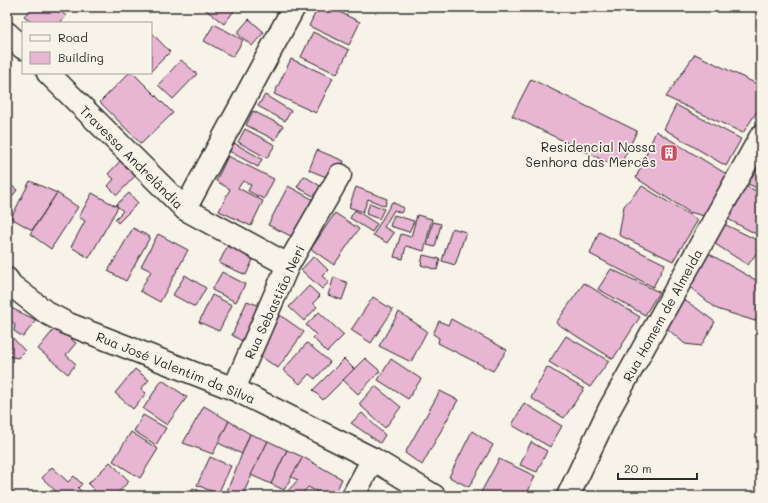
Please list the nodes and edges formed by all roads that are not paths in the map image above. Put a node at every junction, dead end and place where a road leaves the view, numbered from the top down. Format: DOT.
graph roads {
  1 [pos="294,7"];
  2 [pos="7,33"];
  3 [pos="22,47"];
  4 [pos="49,74"];
  5 [pos="761,136"];
  6 [pos="340,175"];
  7 [pos="185,209"];
  8 [pos="288,265"];
  9 [pos="8,283"];
  10 [pos="234,389"];
  11 [pos="373,459"];
  12 [pos="353,496"];
  13 [pos="434,496"];
  14 [pos="568,496"];
  1 -- 7 [label="street"];
  2 -- 3 [label="street"];
  4 -- 7 [label="street, Travessa Andrelândia"];
  5 -- 14 [label="street, Rua Homem de Almeida"];
  6 -- 8 [label="street, Rua Sebastião Neri"];
  7 -- 8 [label="street, Travessa Andrelândia"];
  8 -- 10 [label="street, Rua Sebastião Neri"];
  9 -- 10 [label="street, Rua José Valentim da Silva"];
  10 -- 11 [label="street, Rua José Valentim da Silva"];
  11 -- 12 [label="street"];
  11 -- 13 [label="street, Rua José Valentim da Silva"];
}
